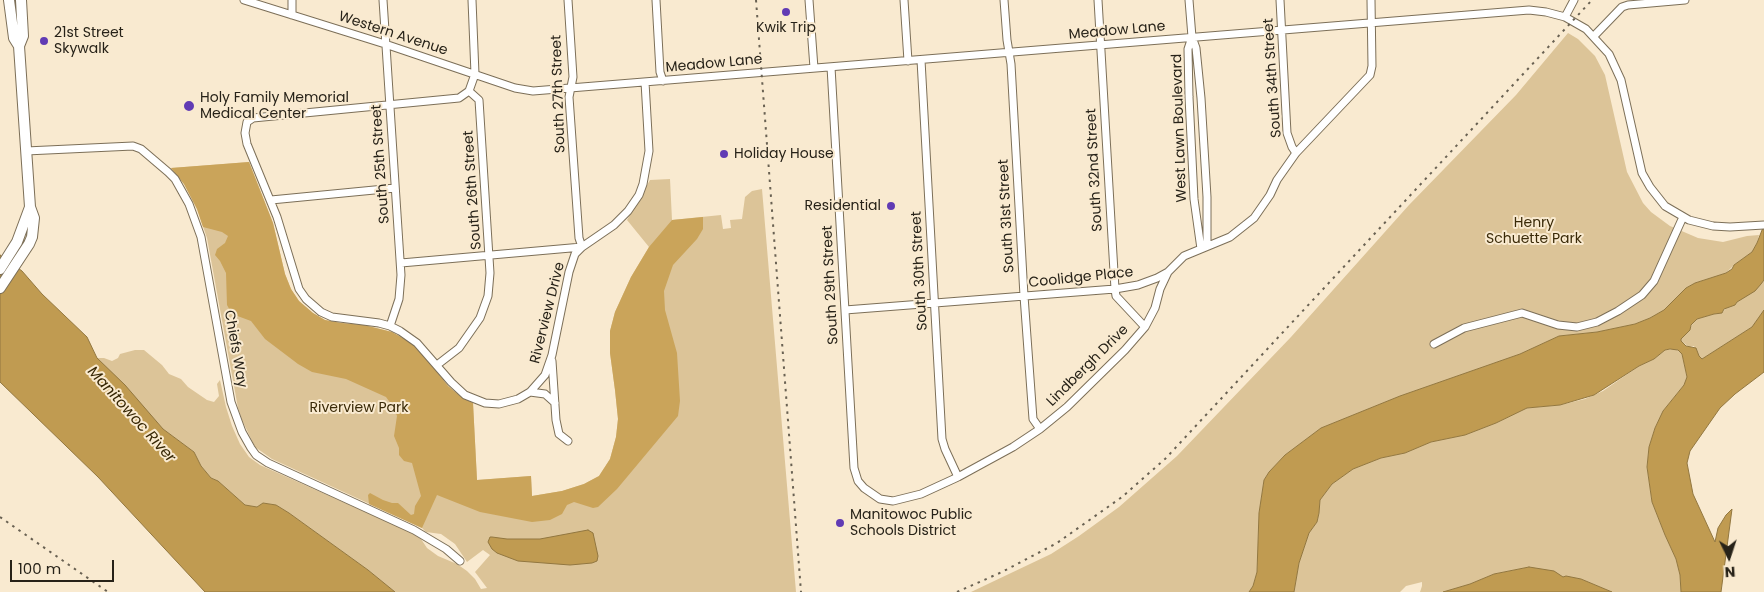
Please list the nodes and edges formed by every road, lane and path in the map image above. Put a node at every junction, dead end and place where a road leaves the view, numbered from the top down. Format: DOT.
graph roads {
  1 [pos="8,0"];
  2 [pos="21,0"];
  3 [pos="244,0"];
  4 [pos="292,0"];
  5 [pos="382,0"];
  6 [pos="472,0"];
  7 [pos="568,0"];
  8 [pos="656,0"];
  9 [pos="809,0"];
  10 [pos="904,0"];
  11 [pos="1004,0"];
  12 [pos="1098,0"];
  13 [pos="1189,0"];
  14 [pos="1280,0"];
  15 [pos="1371,0"];
  16 [pos="1574,0"];
  17 [pos="1685,0"];
  18 [pos="292,15"];
  19 [pos="1565,17"];
  20 [pos="1371,23"];
  21 [pos="1282,31"];
  22 [pos="1594,36"];
  23 [pos="1192,37"];
  24 [pos="385,44"];
  25 [pos="1101,45"];
  26 [pos="19,46"];
  27 [pos="1010,52"];
  28 [pos="921,60"];
  29 [pos="908,61"];
  30 [pos="831,67"];
  31 [pos="814,68"];
  32 [pos="475,74"];
  33 [pos="663,81"];
  34 [pos="645,82"];
  35 [pos="570,88"];
  36 [pos="469,91"];
  37 [pos="533,91"];
  38 [pos="389,105"];
  39 [pos="26,151"];
  40 [pos="1296,153"];
  41 [pos="395,188"];
  42 [pos="271,200"];
  43 [pos="30,207"];
  44 [pos="1683,217"];
  45 [pos="1764,225"];
  46 [pos="582,247"];
  47 [pos="1204,247"];
  48 [pos="490,254"];
  49 [pos="401,263"];
  50 [pos="0,269"];
  51 [pos="1168,272"];
  52 [pos="0,288"];
  53 [pos="1115,289"];
  54 [pos="1024,296"];
  55 [pos="934,303"];
  56 [pos="844,310"];
  57 [pos="390,326"];
  58 [pos="1145,327"];
  59 [pos="1434,344"];
  60 [pos="552,355"];
  61 [pos="437,365"];
  62 [pos="530,392"];
  63 [pos="554,403"];
  64 [pos="1040,429"];
  65 [pos="568,441"];
  66 [pos="958,477"];
  67 [pos="872,494"];
  68 [pos="460,561"];
  1 -- 26 [label="main road"];
  2 -- 26 [label="main road"];
  3 -- 18 [label="street, Western Avenue"];
  4 -- 18 [label="street"];
  5 -- 24 [label="street, South 25th Street"];
  6 -- 32 [label="street"];
  7 -- 35 [label="street, South 27th Street"];
  8 -- 33 [label="street"];
  9 -- 31 [label="street"];
  10 -- 29 [label="street"];
  11 -- 27 [label="street, South 31st Street"];
  12 -- 25 [label="street, South 32nd Street"];
  13 -- 23 [label="street"];
  14 -- 21 [label="street, South 34th Street"];
  15 -- 20 [label="street"];
  16 -- 19 [label="street"];
  17 -- 22 [label="street"];
  18 -- 24 [label="street, Western Avenue"];
  19 -- 20 [label="street, Meadow Lane"];
  19 -- 22 [label="street, Meadow Lane"];
  20 -- 21 [label="street, Meadow Lane"];
  20 -- 40 [label="street, Lindbergh Drive"];
  21 -- 23 [label="street, Meadow Lane"];
  21 -- 40 [label="street, South 34th Street"];
  22 -- 44 [label="street, Meadow Lane"];
  23 -- 25 [label="street, Meadow Lane"];
  23 -- 47 [label="street, West Lawn Boulevard"];
  23 -- 47 [label="street, West Lawn Boulevard"];
  24 -- 32 [label="street, Western Avenue"];
  24 -- 38 [label="street, South 25th Street"];
  25 -- 27 [label="street, Meadow Lane"];
  25 -- 53 [label="street, South 32nd Street"];
  26 -- 39 [label="main road"];
  27 -- 28 [label="street, Meadow Lane"];
  27 -- 54 [label="street, South 31st Street"];
  28 -- 29 [label="street, Meadow Lane"];
  28 -- 55 [label="street, South 30th Street"];
  29 -- 30 [label="street, Meadow Lane"];
  30 -- 31 [label="street, Meadow Lane"];
  30 -- 56 [label="street, South 29th Street"];
  31 -- 33 [label="street, Meadow Lane"];
  32 -- 36 [label="street"];
  32 -- 37 [label="street, Western Avenue"];
  33 -- 34 [label="street, Meadow Lane"];
  34 -- 35 [label="street, Meadow Lane"];
  34 -- 46 [label="street, Riverview Drive"];
  35 -- 37 [label="street, Meadow Lane"];
  35 -- 46 [label="street, South 27th Street"];
  36 -- 38 [label="street"];
  36 -- 48 [label="street, South 26th Street"];
  38 -- 41 [label="street, South 25th Street"];
  38 -- 42 [label="street, Riverview Drive"];
  39 -- 43 [label="main road"];
  39 -- 68 [label="street, Chiefs Way"];
  40 -- 47 [label="street, Lindbergh Drive"];
  41 -- 42 [label="street"];
  41 -- 49 [label="street, South 25th Street"];
  42 -- 57 [label="street, Riverview Drive"];
  43 -- 50 [label="main road"];
  43 -- 52 [label="main road"];
  44 -- 45 [label="street, Meadow Lane"];
  44 -- 59 [label="street"];
  46 -- 48 [label="street"];
  46 -- 60 [label="street, Riverview Drive"];
  47 -- 51 [label="street, Lindbergh Drive"];
  48 -- 49 [label="street"];
  48 -- 61 [label="street, South 26th Street"];
  49 -- 57 [label="street, South 25th Street"];
  51 -- 53 [label="street, Coolidge Place"];
  51 -- 58 [label="street, Lindbergh Drive"];
  53 -- 54 [label="street, Coolidge Place"];
  53 -- 58 [label="street"];
  54 -- 55 [label="street, Coolidge Place"];
  54 -- 64 [label="street, South 31st Street"];
  55 -- 56 [label="street, Coolidge Place"];
  55 -- 66 [label="street, South 30th Street"];
  56 -- 67 [label="street, South 29th Street"];
  57 -- 61 [label="street, Riverview Drive"];
  58 -- 64 [label="street, Lindbergh Drive"];
  60 -- 62 [label="street, Riverview Drive"];
  60 -- 63 [label="street"];
  61 -- 62 [label="street, Riverview Drive"];
  62 -- 63 [label="street"];
  63 -- 65 [label="street"];
  64 -- 66 [label="street, Lindbergh Drive"];
  66 -- 67 [label="street, Lindbergh Drive"];
}
